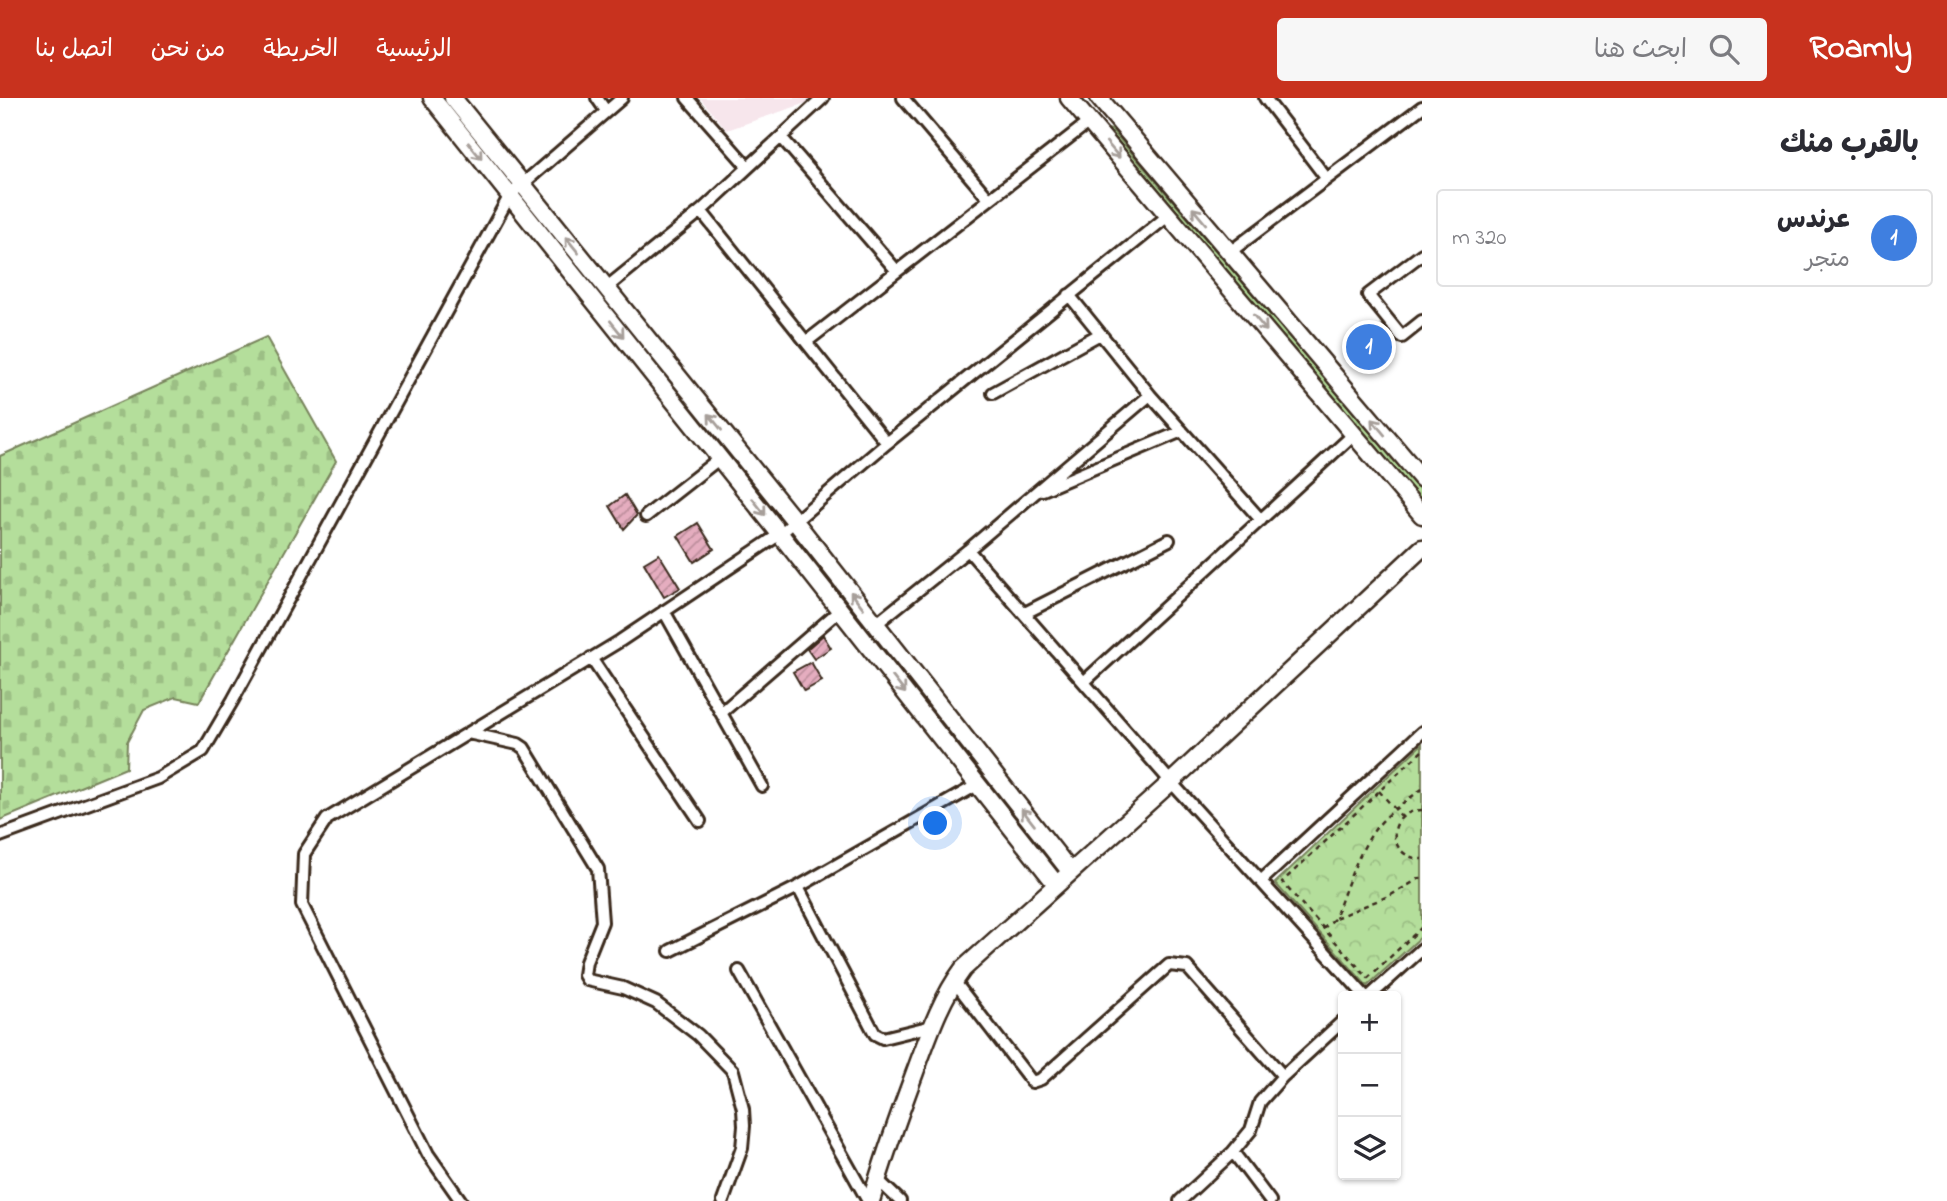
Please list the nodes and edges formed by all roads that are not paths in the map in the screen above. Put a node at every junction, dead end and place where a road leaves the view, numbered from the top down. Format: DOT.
graph roads {
  1 [pos="432,98"];
  2 [pos="453,98"];
  3 [pos="597,98"];
  4 [pos="622,98"];
  5 [pos="687,98"];
  6 [pos="823,98"];
  7 [pos="903,98"];
  8 [pos="1069,98"];
  9 [pos="1099,98"];
  10 [pos="1265,98"];
  11 [pos="1422,107"];
  12 [pos="606,111"];
  13 [pos="1113,114"];
  14 [pos="1093,125"];
  15 [pos="781,137"];
  16 [pos="748,167"];
  17 [pos="1327,179"];
  18 [pos="516,190"];
  19 [pos="989,199"];
  20 [pos="701,211"];
  21 [pos="1169,215"];
  22 [pos="1230,252"];
  23 [pos="1422,254"];
  24 [pos="897,271"];
  25 [pos="606,288"];
  26 [pos="1069,296"];
  27 [pos="1422,321"];
  28 [pos="1100,334"];
  29 [pos="806,342"];
  30 [pos="993,393"];
  31 [pos="1150,395"];
  32 [pos="1182,431"];
  33 [pos="1354,434"];
  34 [pos="887,443"];
  35 [pos="720,458"];
  36 [pos="1422,479"];
  37 [pos="1032,495"];
  38 [pos="1422,515"];
  39 [pos="646,516"];
  40 [pos="794,520"];
  41 [pos="1261,520"];
  42 [pos="780,534"];
  43 [pos="1169,540"];
  44 [pos="1422,548"];
  45 [pos="968,550"];
  46 [pos="840,610"];
  47 [pos="664,611"];
  48 [pos="1025,613"];
  49 [pos="876,624"];
  50 [pos="591,658"];
  51 [pos="1085,681"];
  52 [pos="721,713"];
  53 [pos="1422,732"];
  54 [pos="468,733"];
  55 [pos="1171,782"];
  56 [pos="978,785"];
  57 [pos="762,786"];
  58 [pos="700,821"];
  59 [pos="0,835"];
  60 [pos="1070,871"];
  61 [pos="1262,880"];
  62 [pos="1056,884"];
  63 [pos="798,887"];
  64 [pos="1422,949"];
  65 [pos="670,951"];
  66 [pos="739,971"];
  67 [pos="954,981"];
  68 [pos="1363,991"];
  69 [pos="1374,991"];
  70 [pos="932,1026"];
  71 [pos="1338,1026"];
  72 [pos="1283,1076"];
  73 [pos="1233,1152"];
  74 [pos="877,1179"];
  75 [pos="461,1201"];
  76 [pos="723,1201"];
  77 [pos="870,1201"];
  78 [pos="900,1201"];
  79 [pos="1180,1201"];
  80 [pos="1270,1201"];
  1 -- 18 [label="street, one-way"];
  2 -- 18 [label="street"];
  3 -- 12 [label="street"];
  4 -- 12 [label="street"];
  5 -- 16 [label="street"];
  6 -- 15 [label="street"];
  7 -- 19 [label="street"];
  8 -- 14 [label="street"];
  9 -- 13 [label="street"];
  10 -- 17 [label="street"];
  11 -- 17 [label="street"];
  12 -- 18 [label="street"];
  13 -- 14 [label="street"];
  22 -- 13 [label="street, one-way"];
  14 -- 19 [label="street"];
  14 -- 21 [label="street, one-way"];
  15 -- 16 [label="street"];
  15 -- 24 [label="street"];
  16 -- 20 [label="street"];
  17 -- 22 [label="street"];
  25 -- 18 [label="street, one-way"];
  18 -- 35 [label="street, one-way"];
  18 -- 59 [label="street"];
  19 -- 24 [label="street"];
  20 -- 25 [label="street"];
  20 -- 29 [label="street"];
  21 -- 26 [label="street"];
  21 -- 33 [label="street, one-way"];
  36 -- 22 [label="street, one-way"];
  23 -- 27 [label="street"];
  24 -- 29 [label="street"];
  40 -- 25 [label="street, one-way"];
  26 -- 28 [label="street"];
  26 -- 34 [label="street"];
  28 -- 30 [label="street"];
  28 -- 31 [label="street"];
  29 -- 34 [label="street"];
  31 -- 32 [label="street"];
  31 -- 37 [label="street"];
  32 -- 37 [label="street"];
  32 -- 41 [label="street"];
  33 -- 38 [label="street"];
  33 -- 41 [label="street"];
  34 -- 40 [label="street"];
  35 -- 39 [label="street"];
  35 -- 42 [label="street, one-way"];
  37 -- 45 [label="street"];
  40 -- 42 [label="street"];
  49 -- 40 [label="street, one-way"];
  41 -- 51 [label="street"];
  42 -- 46 [label="street"];
  42 -- 47 [label="street"];
  43 -- 48 [label="street"];
  44 -- 55 [label="street"];
  45 -- 48 [label="street"];
  45 -- 49 [label="street"];
  46 -- 52 [label="street"];
  46 -- 56 [label="street, one-way"];
  47 -- 50 [label="street"];
  47 -- 52 [label="street"];
  48 -- 51 [label="street"];
  60 -- 49 [label="street, one-way"];
  50 -- 54 [label="street"];
  50 -- 58 [label="street"];
  51 -- 55 [label="street"];
  52 -- 57 [label="street"];
  53 -- 61 [label="street"];
  54 -- 75 [label="street"];
  54 -- 76 [label="street"];
  55 -- 60 [label="street"];
  55 -- 61 [label="street"];
  56 -- 62 [label="street"];
  56 -- 63 [label="street"];
  60 -- 62 [label="street"];
  61 -- 68 [label="street"];
  62 -- 67 [label="street"];
  63 -- 65 [label="street"];
  63 -- 70 [label="street"];
  64 -- 69 [label="street"];
  66 -- 77 [label="street"];
  67 -- 70 [label="street"];
  67 -- 72 [label="street"];
  70 -- 74 [label="street"];
  71 -- 72 [label="street"];
  72 -- 73 [label="street"];
  73 -- 79 [label="street"];
  73 -- 80 [label="street"];
  74 -- 77 [label="street"];
  74 -- 78 [label="street"];
}
